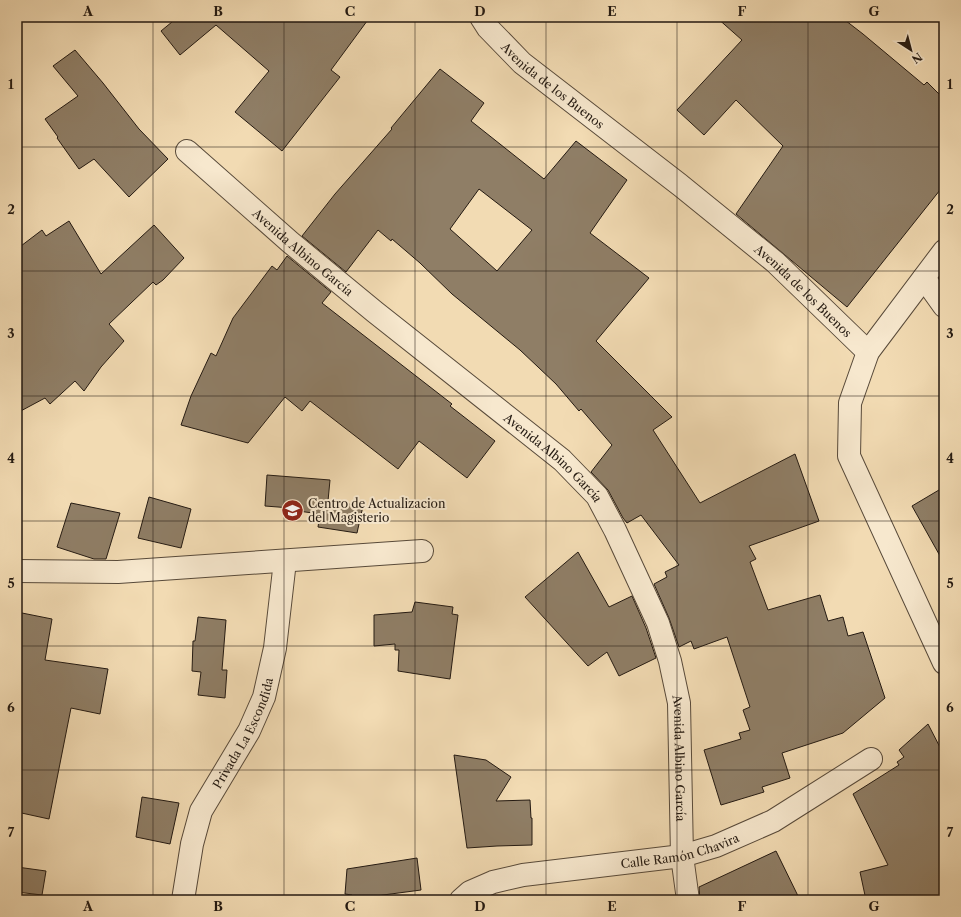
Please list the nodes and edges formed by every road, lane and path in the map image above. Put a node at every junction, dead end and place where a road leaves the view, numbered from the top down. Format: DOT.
graph roads {
  1 [pos="481,17"];
  2 [pos="187,151"];
  3 [pos="944,251"];
  4 [pos="924,278"];
  5 [pos="944,306"];
  6 [pos="868,352"];
  7 [pos="422,551"];
  8 [pos="285,561"];
  9 [pos="17,571"];
  10 [pos="944,664"];
  11 [pos="871,759"];
  12 [pos="682,856"];
  13 [pos="465,896"];
  14 [pos="183,900"];
  15 [pos="688,900"];
  1 -- 6 [label="street, Avenida de los Buenos"];
  2 -- 12 [label="street, Avenida Albino García"];
  3 -- 4 [label="street"];
  4 -- 5 [label="street"];
  4 -- 6 [label="street"];
  6 -- 10 [label="street"];
  7 -- 8 [label="street"];
  8 -- 9 [label="street"];
  8 -- 14 [label="street, Privada La Escondida"];
  11 -- 12 [label="street, Calle Ramón Chavira"];
  12 -- 13 [label="street, Calle Ramón Chavira"];
  12 -- 15 [label="street, Avenida Albino García"];
}
